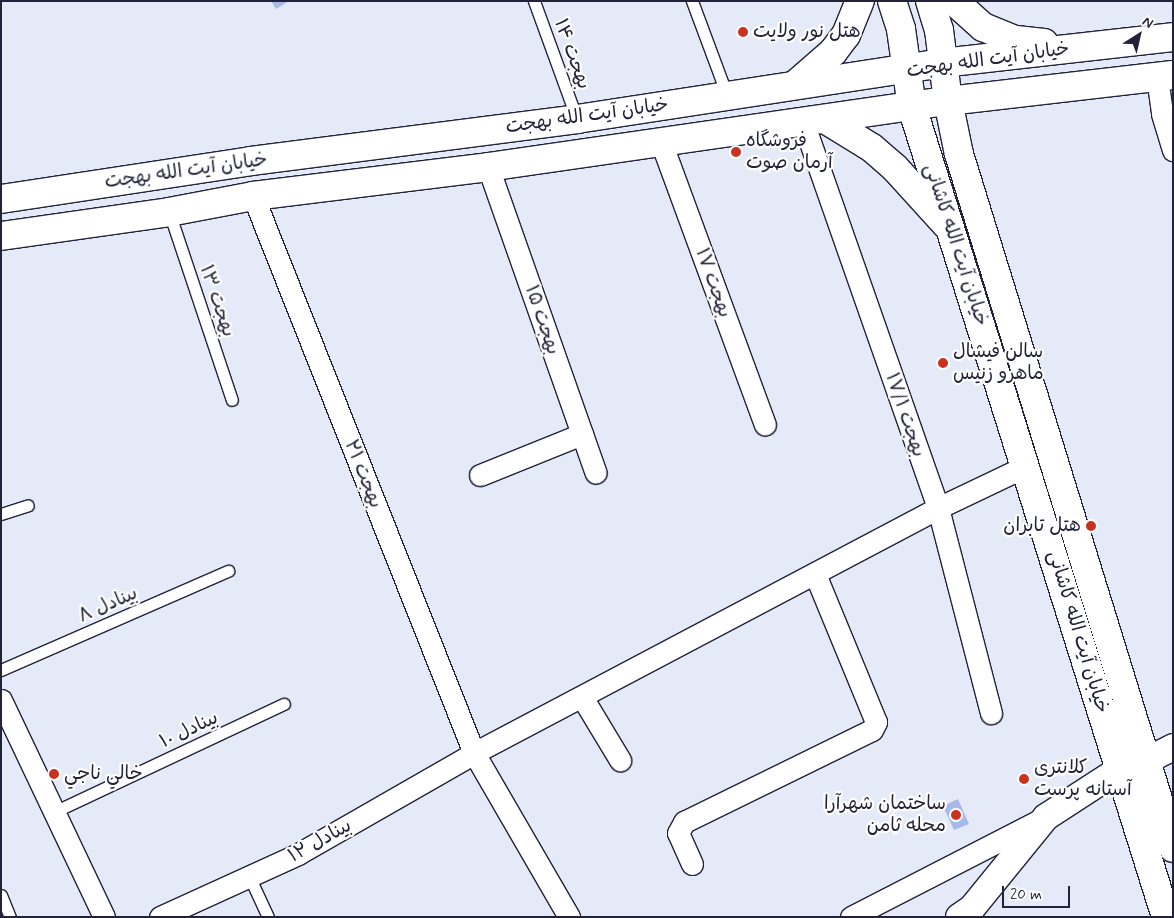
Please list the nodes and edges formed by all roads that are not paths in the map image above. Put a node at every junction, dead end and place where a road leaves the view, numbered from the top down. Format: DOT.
graph roads {
  1 [pos="534,1"];
  2 [pos="692,1"];
  3 [pos="860,1"];
  4 [pos="892,1"];
  5 [pos="930,1"];
  6 [pos="954,1"];
  7 [pos="1173,37"];
  8 [pos="1090,46"];
  9 [pos="942,63"];
  10 [pos="908,70"];
  11 [pos="1165,76"];
  12 [pos="796,84"];
  13 [pos="727,95"];
  14 [pos="948,101"];
  15 [pos="912,106"];
  16 [pos="577,119"];
  17 [pos="814,121"];
  18 [pos="661,142"];
  19 [pos="1173,150"];
  20 [pos="488,167"];
  21 [pos="253,196"];
  22 [pos="1,198"];
  23 [pos="168,212"];
  24 [pos="951,230"];
  25 [pos="1,236"];
  26 [pos="232,400"];
  27 [pos="764,424"];
  28 [pos="582,434"];
  29 [pos="1026,466"];
  30 [pos="596,473"];
  31 [pos="480,475"];
  32 [pos="28,505"];
  33 [pos="938,508"];
  34 [pos="1,514"];
  35 [pos="228,571"];
  36 [pos="814,574"];
  37 [pos="1,670"];
  38 [pos="582,696"];
  39 [pos="1,700"];
  40 [pos="284,704"];
  41 [pos="991,714"];
  42 [pos="1173,747"];
  43 [pos="474,752"];
  44 [pos="620,760"];
  45 [pos="1146,761"];
  46 [pos="1120,769"];
  47 [pos="54,812"];
  48 [pos="1046,817"];
  49 [pos="1173,848"];
  50 [pos="692,864"];
  51 [pos="249,876"];
  52 [pos="1,895"];
  53 [pos="10,917"];
  54 [pos="104,917"];
  55 [pos="160,917"];
  56 [pos="268,917"];
  57 [pos="569,917"];
  58 [pos="851,917"];
  59 [pos="960,917"];
  60 [pos="1166,917"];
  1 -- 16 [label="lane, بهجت ۱۴"];
  2 -- 13 [label="lane"];
  3 -- 12 [label="main road"];
  4 -- 10 [label="main road, خیابان آیت الله کاشانی"];
  5 -- 9 [label="main road, خیابان آیت الله کاشانی"];
  6 -- 8 [label="main road"];
  7 -- 8 [label="main road, خیابان آیت الله بهجت"];
  8 -- 9 [label="main road, خیابان آیت الله بهجت"];
  9 -- 10 [label="main road, خیابان آیت الله بهجت"];
  9 -- 14 [label="main road, خیابان آیت الله کاشانی"];
  10 -- 12 [label="main road, خیابان آیت الله بهجت"];
  10 -- 15 [label="main road, خیابان آیت الله کاشانی"];
  11 -- 14 [label="main road, خیابان آیت الله بهجت"];
  11 -- 19 [label="street"];
  12 -- 13 [label="main road, خیابان آیت الله بهجت"];
  13 -- 16 [label="main road, خیابان آیت الله بهجت"];
  14 -- 15 [label="main road, خیابان آیت الله بهجت"];
  14 -- 45 [label="main road, خیابان آیت الله کاشانی"];
  15 -- 17 [label="main road, خیابان آیت الله بهجت"];
  15 -- 24 [label="main road, خیابان آیت الله کاشانی"];
  16 -- 22 [label="main road, خیابان آیت الله بهجت"];
  17 -- 18 [label="main road, خیابان آیت الله بهجت"];
  17 -- 24 [label="main road"];
  17 -- 33 [label="street, بهجت ۱۷/۱"];
  18 -- 20 [label="main road, خیابان آیت الله بهجت"];
  18 -- 27 [label="street, بهجت ۱۷"];
  20 -- 21 [label="main road, خیابان آیت الله بهجت"];
  20 -- 28 [label="street, بهجت ۱۵"];
  21 -- 23 [label="main road, خیابان آیت الله بهجت"];
  21 -- 43 [label="street, بهجت ۲۱"];
  23 -- 25 [label="main road, خیابان آیت الله بهجت"];
  23 -- 26 [label="lane, بهجت ۱۳"];
  24 -- 29 [label="main road, خیابان آیت الله کاشانی"];
  28 -- 30 [label="street, بهجت ۱۵"];
  28 -- 31 [label="street"];
  29 -- 33 [label="street, بینادل ۱۲"];
  29 -- 46 [label="main road, خیابان آیت الله کاشانی"];
  32 -- 34 [label="lane"];
  33 -- 36 [label="street, بینادل ۱۲"];
  33 -- 41 [label="street, بهجت ۱۷/۱"];
  35 -- 37 [label="lane, بینادل ۸"];
  36 -- 38 [label="street, بینادل ۱۲"];
  36 -- 50 [label="street"];
  38 -- 43 [label="street, بینادل ۱۲"];
  38 -- 44 [label="street"];
  39 -- 47 [label="street"];
  40 -- 47 [label="lane, بینادل ۱۰"];
  42 -- 45 [label="street"];
  43 -- 51 [label="street, بینادل ۱۲"];
  43 -- 57 [label="street, بهجت ۲۱"];
  45 -- 46 [label="street"];
  45 -- 49 [label="main road, خیابان آیت الله کاشانی"];
  46 -- 48 [label="street"];
  46 -- 60 [label="main road, خیابان آیت الله کاشانی"];
  47 -- 54 [label="street"];
  48 -- 58 [label="street"];
  48 -- 59 [label="street"];
  51 -- 55 [label="street, بینادل ۱۲"];
  51 -- 56 [label="lane"];
  52 -- 53 [label="lane"];
}
